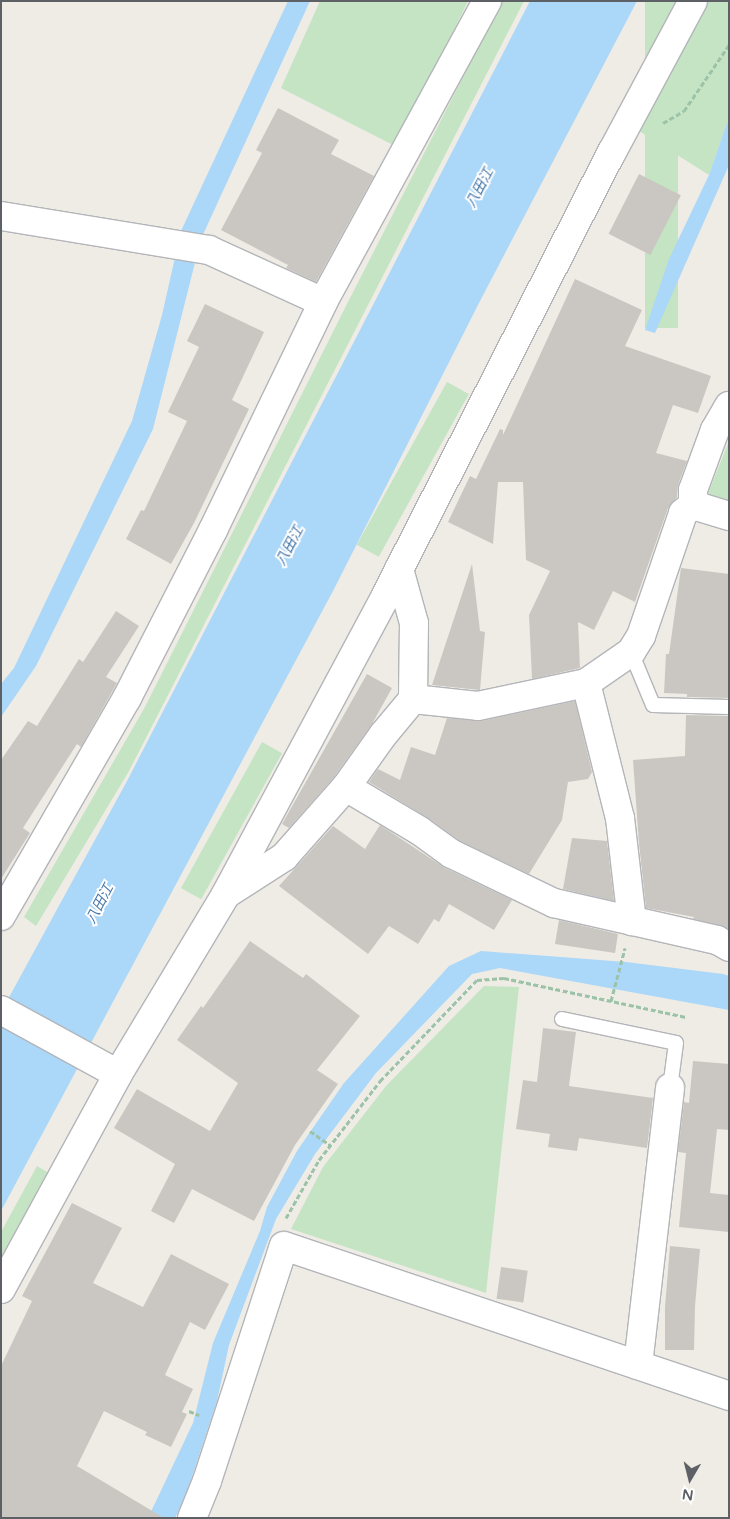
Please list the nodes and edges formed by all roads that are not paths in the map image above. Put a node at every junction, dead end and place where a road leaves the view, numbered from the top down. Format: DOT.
graph roads {
  1 [pos="487,1"];
  2 [pos="693,1"];
  3 [pos="1,216"];
  4 [pos="323,302"];
  5 [pos="729,406"];
  6 [pos="693,505"];
  7 [pos="729,516"];
  8 [pos="399,569"];
  9 [pos="631,652"];
  10 [pos="586,683"];
  11 [pos="413,700"];
  12 [pos="729,707"];
  13 [pos="346,787"];
  14 [pos="226,894"];
  15 [pos="1,916"];
  16 [pos="632,921"];
  17 [pos="729,947"];
  18 [pos="1,1010"];
  19 [pos="562,1020"];
  20 [pos="118,1074"];
  21 [pos="670,1088"];
  22 [pos="1,1289"];
  23 [pos="638,1365"];
  24 [pos="729,1396"];
  25 [pos="192,1518"];
  1 -- 4 [label="street"];
  2 -- 8 [label="street"];
  3 -- 4 [label="street"];
  4 -- 15 [label="street"];
  5 -- 6 [label="street"];
  6 -- 7 [label="street"];
  6 -- 9 [label="street"];
  8 -- 11 [label="street"];
  8 -- 14 [label="street"];
  9 -- 10 [label="street"];
  9 -- 12 [label="lane"];
  10 -- 11 [label="street"];
  10 -- 16 [label="street"];
  11 -- 13 [label="street"];
  13 -- 14 [label="street"];
  13 -- 16 [label="street"];
  14 -- 20 [label="street"];
  16 -- 17 [label="street"];
  18 -- 20 [label="street"];
  19 -- 21 [label="lane"];
  20 -- 22 [label="street"];
  21 -- 23 [label="street"];
  23 -- 24 [label="street"];
  23 -- 25 [label="street"];
}
